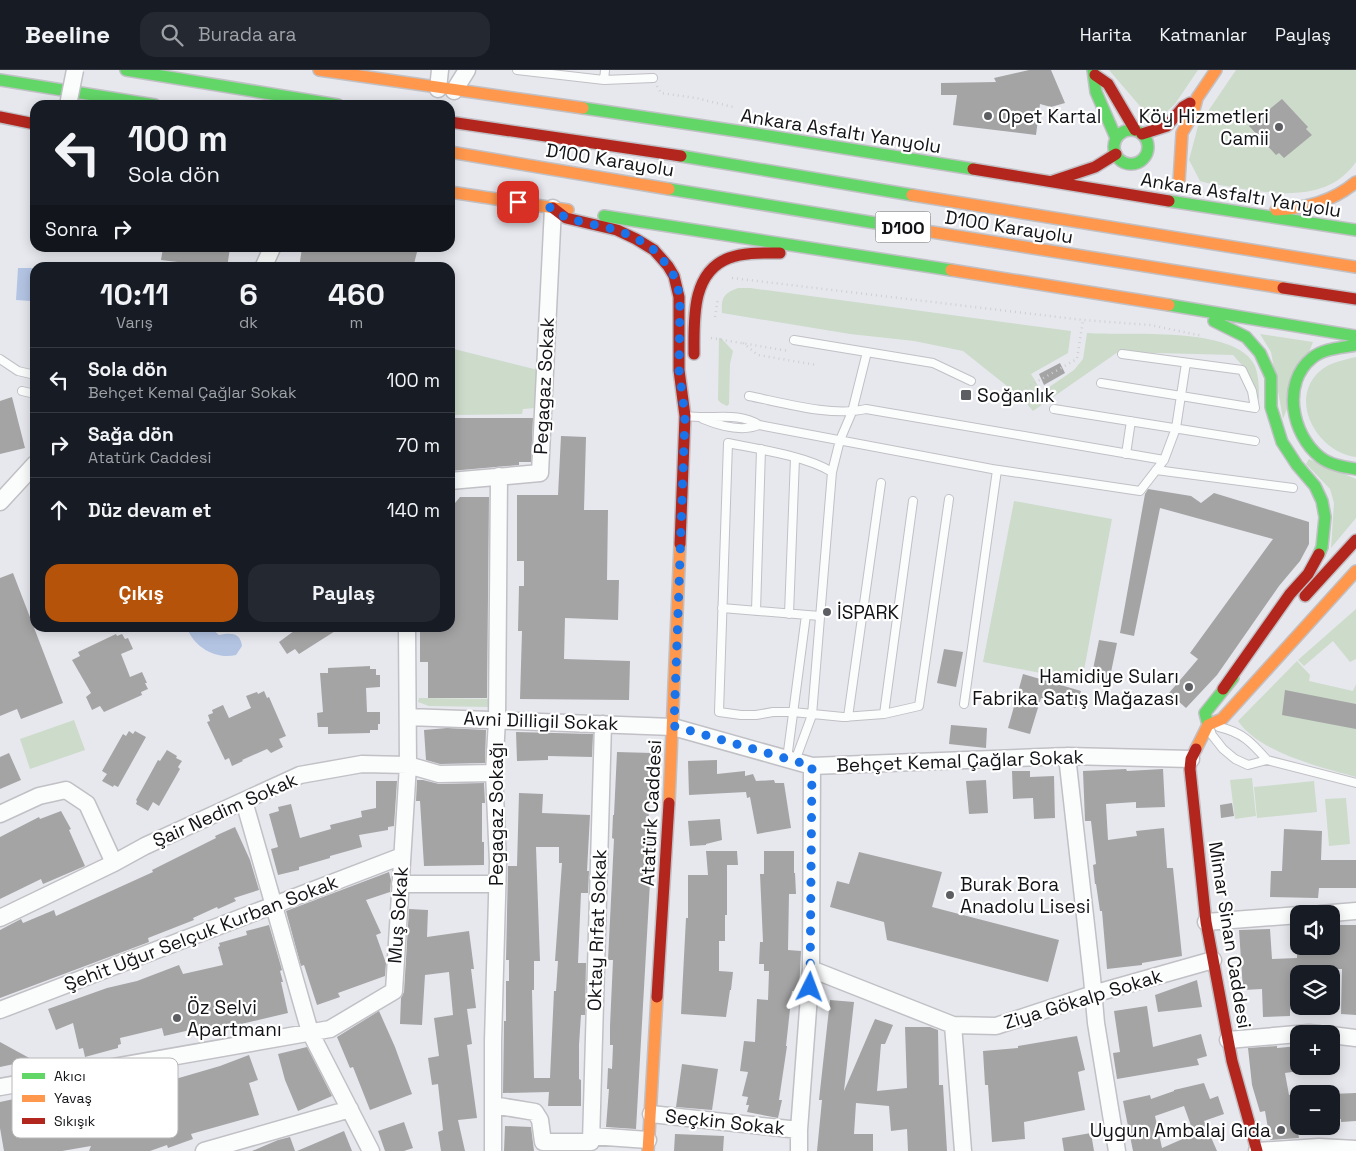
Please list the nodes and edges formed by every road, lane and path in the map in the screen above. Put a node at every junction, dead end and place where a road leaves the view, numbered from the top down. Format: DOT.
graph roads {
  1 [pos="75,70"];
  2 [pos="126,70"];
  3 [pos="319,70"];
  4 [pos="440,70"];
  5 [pos="467,70"];
  6 [pos="517,70"];
  7 [pos="606,70"];
  8 [pos="1216,70"];
  9 [pos="1094,72"];
  10 [pos="653,78"];
  11 [pos="0,80"];
  12 [pos="604,80"];
  13 [pos="0,84"];
  14 [pos="446,90"];
  15 [pos="1197,98"];
  16 [pos="56,100"];
  17 [pos="69,100"];
  18 [pos="124,100"];
  19 [pos="308,100"];
  20 [pos="733,107"];
  21 [pos="0,117"];
  22 [pos="30,123"];
  23 [pos="455,123"];
  24 [pos="1139,132"];
  25 [pos="1182,133"];
  26 [pos="1116,138"];
  27 [pos="1158,151"];
  28 [pos="455,153"];
  29 [pos="1116,154"];
  30 [pos="1167,169"];
  31 [pos="1050,182"];
  32 [pos="1179,182"];
  33 [pos="1356,182"];
  34 [pos="455,193"];
  35 [pos="553,208"];
  36 [pos="1210,208"];
  37 [pos="1235,212"];
  38 [pos="1356,230"];
  39 [pos="824,250"];
  40 [pos="1356,267"];
  41 [pos="724,276"];
  42 [pos="719,291"];
  43 [pos="1356,299"];
  44 [pos="1193,310"];
  45 [pos="714,319"];
  46 [pos="1083,320"];
  47 [pos="694,336"];
  48 [pos="1204,336"];
  49 [pos="1356,336"];
  50 [pos="794,340"];
  51 [pos="743,343"];
  52 [pos="1356,345"];
  53 [pos="763,346"];
  54 [pos="867,352"];
  55 [pos="1122,354"];
  56 [pos="0,359"];
  57 [pos="1186,363"];
  58 [pos="817,365"];
  59 [pos="693,369"];
  60 [pos="30,374"];
  61 [pos="971,381"];
  62 [pos="1101,383"];
  63 [pos="692,385"];
  64 [pos="22,390"];
  65 [pos="30,392"];
  66 [pos="1017,392"];
  67 [pos="749,396"];
  68 [pos="1181,396"];
  69 [pos="1054,409"];
  70 [pos="852,412"];
  71 [pos="685,416"];
  72 [pos="1131,421"];
  73 [pos="1176,428"];
  74 [pos="840,440"];
  75 [pos="1255,441"];
  76 [pos="760,449"];
  77 [pos="1126,454"];
  78 [pos="795,458"];
  79 [pos="1164,460"];
  80 [pos="30,469"];
  81 [pos="1356,469"];
  82 [pos="997,470"];
  83 [pos="1156,470"];
  84 [pos="832,472"];
  85 [pos="499,476"];
  86 [pos="455,480"];
  87 [pos="881,483"];
  88 [pos="1293,488"];
  89 [pos="3,494"];
  90 [pos="949,499"];
  91 [pos="913,501"];
  92 [pos="1356,540"];
  93 [pos="1356,571"];
  94 [pos="1348,597"];
  95 [pos="722,608"];
  96 [pos="756,611"];
  97 [pos="789,614"];
  98 [pos="806,615"];
  99 [pos="820,616"];
  100 [pos="407,632"];
  101 [pos="1266,670"];
  102 [pos="1223,689"];
  103 [pos="964,704"];
  104 [pos="793,712"];
  105 [pos="884,714"];
  106 [pos="812,715"];
  107 [pos="408,717"];
  108 [pos="848,717"];
  109 [pos="497,720"];
  110 [pos="603,724"];
  111 [pos="1208,725"];
  112 [pos="674,726"];
  113 [pos="1067,756"];
  114 [pos="1191,759"];
  115 [pos="791,760"];
  116 [pos="1267,760"];
  117 [pos="408,765"];
  118 [pos="812,766"];
  119 [pos="494,773"];
  120 [pos="1356,783"];
  121 [pos="244,801"];
  122 [pos="0,814"];
  123 [pos="402,856"];
  124 [pos="114,863"];
  125 [pos="400,884"];
  126 [pos="497,884"];
  127 [pos="274,905"];
  128 [pos="1356,911"];
  129 [pos="1340,912"];
  130 [pos="1290,916"];
  131 [pos="0,918"];
  132 [pos="1206,922"];
  133 [pos="1213,960"];
  134 [pos="811,969"];
  135 [pos="1093,994"];
  136 [pos="0,1010"];
  137 [pos="953,1025"];
  138 [pos="310,1032"];
  139 [pos="1290,1035"];
  140 [pos="1340,1036"];
  141 [pos="1356,1038"];
  142 [pos="1228,1040"];
  143 [pos="163,1058"];
  144 [pos="493,1105"];
  145 [pos="350,1109"];
  146 [pos="651,1114"];
  147 [pos="799,1130"];
  148 [pos="592,1136"];
  149 [pos="648,1146"];
  150 [pos="1356,1149"];
  151 [pos="204,1151"];
  152 [pos="371,1151"];
  153 [pos="493,1151"];
  154 [pos="799,1151"];
  155 [pos="963,1151"];
  156 [pos="1116,1151"];
  157 [pos="1257,1151"];
  1 -- 17 [label="street, bridge"];
  2 -- 19 [label="main road"];
  3 -- 14 [label="main road, Ankara Asfaltı Yanyolu"];
  4 -- 14 [label="street"];
  5 -- 14 [label="street"];
  6 -- 12 [label="lane"];
  7 -- 12 [label="lane"];
  8 -- 15 [label="main road"];
  9 -- 24 [label="main road"];
  9 -- 26 [label="main road"];
  10 -- 12 [label="lane"];
  10 -- 20 [label="path"];
  11 -- 18 [label="main road"];
  13 -- 16 [label="main road"];
  14 -- 31 [label="main road, Ankara Asfaltı Yanyolu"];
  15 -- 24 [label="main road"];
  15 -- 25 [label="main road"];
  21 -- 22 [label="main road"];
  23 -- 40 [label="main road, D100 Karayolu / D100"];
  24 -- 26 [label="main road"];
  24 -- 27 [label="main road"];
  25 -- 27 [label="main road"];
  25 -- 32 [label="main road"];
  26 -- 29 [label="main road"];
  27 -- 29 [label="main road"];
  28 -- 43 [label="main road, D100 Karayolu / D100"];
  29 -- 31 [label="main road"];
  30 -- 32 [label="main road"];
  31 -- 36 [label="main road, Ankara Asfaltı Yanyolu"];
  32 -- 36 [label="main road"];
  33 -- 37 [label="main road"];
  34 -- 35 [label="main road"];
  35 -- 39 [label="main road"];
  35 -- 71 [label="main road"];
  35 -- 85 [label="street, Pegagaz Sokak"];
  36 -- 37 [label="main road, Ankara Asfaltı Yanyolu"];
  37 -- 38 [label="main road, Ankara Asfaltı Yanyolu"];
  39 -- 44 [label="main road"];
  39 -- 47 [label="main road"];
  41 -- 46 [label="path"];
  42 -- 45 [label="path"];
  44 -- 49 [label="main road"];
  44 -- 102 [label="main road"];
  46 -- 48 [label="path"];
  46 -- 66 [label="path"];
  47 -- 51 [label="path"];
  47 -- 59 [label="main road"];
  50 -- 54 [label="lane"];
  51 -- 53 [label="path"];
  51 -- 58 [label="path"];
  52 -- 81 [label="main road"];
  54 -- 61 [label="lane"];
  54 -- 70 [label="lane"];
  55 -- 57 [label="lane"];
  56 -- 60 [label="lane"];
  57 -- 68 [label="lane"];
  57 -- 68 [label="lane"];
  62 -- 68 [label="lane"];
  63 -- 71 [label="main road"];
  64 -- 65 [label="lane"];
  67 -- 70 [label="lane"];
  68 -- 73 [label="lane"];
  69 -- 72 [label="lane"];
  70 -- 74 [label="lane"];
  70 -- 77 [label="lane"];
  71 -- 74 [label="lane"];
  71 -- 112 [label="main road, Atatürk Caddesi"];
  72 -- 73 [label="lane"];
  72 -- 77 [label="lane"];
  73 -- 75 [label="lane"];
  73 -- 79 [label="lane"];
  74 -- 82 [label="lane"];
  74 -- 84 [label="lane"];
  76 -- 78 [label="lane"];
  76 -- 95 [label="lane"];
  76 -- 96 [label="lane"];
  77 -- 79 [label="lane"];
  78 -- 84 [label="lane"];
  78 -- 97 [label="lane"];
  79 -- 83 [label="lane"];
  80 -- 89 [label="street"];
  82 -- 83 [label="lane"];
  82 -- 103 [label="lane"];
  83 -- 88 [label="lane"];
  84 -- 99 [label="lane"];
  85 -- 86 [label="street, Pegagaz Sokak"];
  85 -- 109 [label="street, Pegagaz Sokağı"];
  87 -- 108 [label="lane"];
  90 -- 105 [label="lane"];
  91 -- 105 [label="lane"];
  92 -- 102 [label="main road, Mimar Sinan Caddesi"];
  93 -- 101 [label="main road"];
  94 -- 101 [label="main road"];
  95 -- 96 [label="lane"];
  95 -- 104 [label="lane"];
  96 -- 97 [label="lane"];
  97 -- 98 [label="lane"];
  98 -- 99 [label="lane"];
  98 -- 104 [label="lane"];
  99 -- 106 [label="lane"];
  100 -- 107 [label="street"];
  101 -- 111 [label="main road"];
  102 -- 111 [label="main road, Mimar Sinan Caddesi"];
  104 -- 106 [label="lane"];
  104 -- 115 [label="lane"];
  105 -- 108 [label="lane"];
  106 -- 108 [label="lane"];
  106 -- 115 [label="lane"];
  107 -- 109 [label="street, Avni Dilligil Sokak"];
  107 -- 117 [label="street"];
  109 -- 110 [label="street, Avni Dilligil Sokak"];
  109 -- 119 [label="street, Pegagaz Sokağı"];
  110 -- 112 [label="street, Avni Dilligil Sokak"];
  110 -- 148 [label="street, Oktay Rıfat Sokak"];
  111 -- 114 [label="main road, Mimar Sinan Caddesi"];
  111 -- 116 [label="lane"];
  111 -- 116 [label="lane"];
  112 -- 115 [label="street, Behçet Kemal Çağlar Sokak"];
  112 -- 146 [label="main road, Atatürk Caddesi"];
  113 -- 114 [label="street, Behçet Kemal Çağlar Sokak"];
  113 -- 118 [label="street, Behçet Kemal Çağlar Sokak"];
  113 -- 135 [label="street"];
  114 -- 132 [label="main road, Mimar Sinan Caddesi"];
  115 -- 118 [label="street, Behçet Kemal Çağlar Sokak"];
  116 -- 120 [label="lane"];
  117 -- 119 [label="street, Şair Nedim Sokak"];
  117 -- 121 [label="street, Şair Nedim Sokak"];
  117 -- 123 [label="street, Muş Sokak"];
  118 -- 134 [label="street"];
  119 -- 126 [label="street, Pegagaz Sokağı"];
  121 -- 124 [label="street, Şair Nedim Sokak"];
  121 -- 127 [label="street"];
  122 -- 124 [label="street"];
  123 -- 125 [label="street, Muş Sokak"];
  123 -- 127 [label="street, Şehit Uğur Selçuk Kurban Sokak"];
  124 -- 131 [label="street, Şair Nedim Sokak"];
  125 -- 126 [label="street"];
  125 -- 138 [label="street, Muş Sokak"];
  126 -- 144 [label="street, Pegagaz Sokağı"];
  127 -- 136 [label="street, Şehit Uğur Selçuk Kurban Sokak"];
  127 -- 138 [label="street"];
  128 -- 129 [label="street"];
  130 -- 132 [label="street"];
  132 -- 133 [label="main road, Mimar Sinan Caddesi"];
  133 -- 135 [label="street, Ziya Gökalp Sokak"];
  133 -- 142 [label="main road, Mimar Sinan Caddesi"];
  134 -- 137 [label="street, Ziya Gökalp Sokak"];
  134 -- 147 [label="street"];
  135 -- 137 [label="street, Ziya Gökalp Sokak"];
  135 -- 156 [label="street"];
  137 -- 155 [label="street"];
  138 -- 143 [label="street"];
  138 -- 145 [label="street"];
  139 -- 142 [label="street"];
  140 -- 141 [label="street"];
  142 -- 157 [label="main road, Mimar Sinan Caddesi"];
  144 -- 148 [label="street"];
  144 -- 153 [label="street, Pegagaz Sokağı"];
  145 -- 151 [label="street"];
  145 -- 152 [label="street"];
  146 -- 147 [label="street, Seçkin Sokak"];
  146 -- 149 [label="main road, Atatürk Caddesi"];
  147 -- 154 [label="street"];
  148 -- 149 [label="street"];
  150 -- 157 [label="street"];
}
